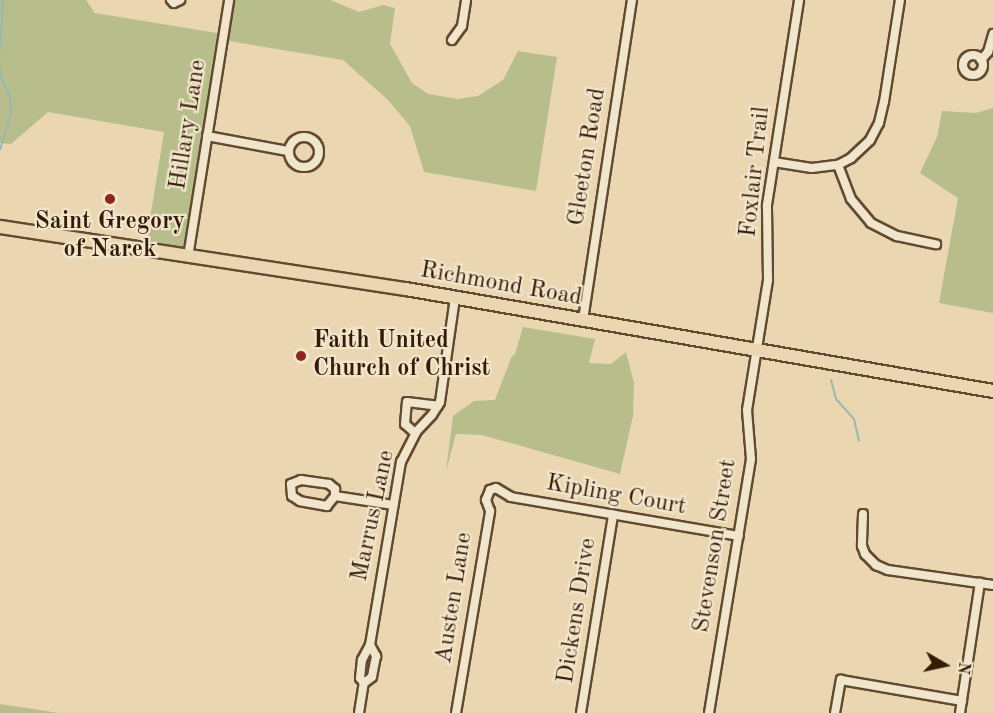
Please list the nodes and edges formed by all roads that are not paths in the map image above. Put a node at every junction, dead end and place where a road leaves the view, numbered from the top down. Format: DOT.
graph roads {
  1 [pos="171,0"];
  2 [pos="180,0"];
  3 [pos="229,0"];
  4 [pos="466,0"];
  5 [pos="633,0"];
  6 [pos="799,0"];
  7 [pos="900,0"];
  8 [pos="993,34"];
  9 [pos="452,40"];
  10 [pos="981,60"];
  11 [pos="207,136"];
  12 [pos="288,151"];
  13 [pos="774,162"];
  14 [pos="838,165"];
  15 [pos="0,227"];
  16 [pos="936,244"];
  17 [pos="188,257"];
  18 [pos="455,298"];
  19 [pos="583,320"];
  20 [pos="757,349"];
  21 [pos="993,392"];
  22 [pos="438,406"];
  23 [pos="415,433"];
  24 [pos="490,490"];
  25 [pos="335,496"];
  26 [pos="393,505"];
  27 [pos="863,514"];
  28 [pos="613,515"];
  29 [pos="739,536"];
  30 [pos="980,583"];
  31 [pos="993,585"];
  32 [pos="370,645"];
  33 [pos="364,683"];
  34 [pos="962,701"];
  35 [pos="359,713"];
  36 [pos="456,713"];
  37 [pos="581,713"];
  38 [pos="709,713"];
  39 [pos="835,713"];
  40 [pos="960,713"];
  1 -- 2 [label="street"];
  3 -- 11 [label="street, Hillary Lane"];
  4 -- 9 [label="street"];
  5 -- 19 [label="street, Gleeton Road"];
  6 -- 13 [label="street, Foxlair Trail"];
  7 -- 14 [label="street"];
  8 -- 10 [label="street"];
  11 -- 12 [label="street"];
  11 -- 17 [label="street, Hillary Lane"];
  12 -- 12 [label="street"];
  13 -- 14 [label="street"];
  13 -- 20 [label="street, Foxlair Trail"];
  14 -- 16 [label="street"];
  15 -- 17 [label="main road, Richmond Road"];
  17 -- 18 [label="main road, Richmond Road"];
  18 -- 19 [label="main road, Richmond Road"];
  18 -- 22 [label="street, Marrus Lane"];
  19 -- 20 [label="main road, Richmond Road"];
  20 -- 21 [label="main road, Richmond Road"];
  20 -- 29 [label="street, Stevenson Street"];
  22 -- 23 [label="street, Marrus Lane"];
  22 -- 23 [label="street"];
  23 -- 26 [label="street, Marrus Lane"];
  24 -- 28 [label="street, Kipling Court"];
  24 -- 36 [label="street, Austen Lane"];
  25 -- 25 [label="street"];
  25 -- 26 [label="street"];
  26 -- 32 [label="street, Marrus Lane"];
  27 -- 30 [label="street"];
  28 -- 29 [label="street, Kipling Court"];
  28 -- 37 [label="street, Dickens Drive"];
  29 -- 38 [label="street, Stevenson Street"];
  30 -- 31 [label="street"];
  30 -- 34 [label="street"];
  32 -- 33 [label="street, Marrus Lane"];
  32 -- 33 [label="street, Marrus Lane"];
  33 -- 35 [label="street"];
  34 -- 39 [label="street"];
  34 -- 40 [label="street"];
}
